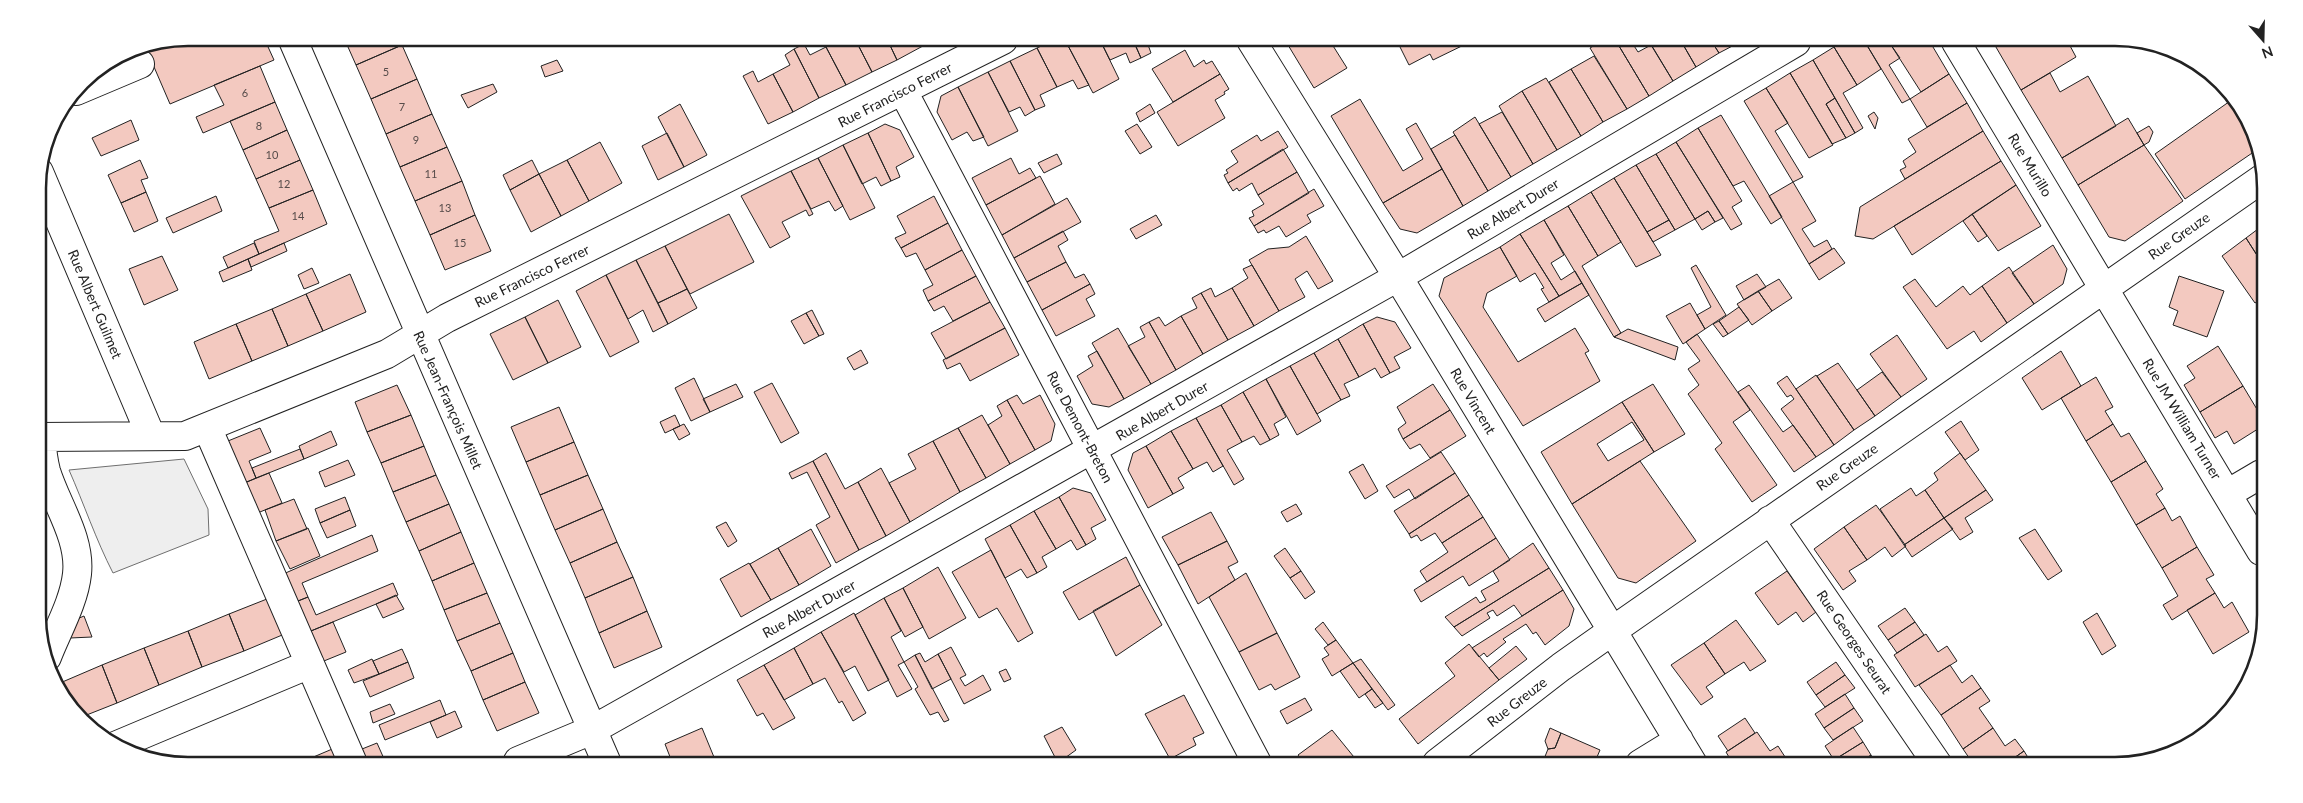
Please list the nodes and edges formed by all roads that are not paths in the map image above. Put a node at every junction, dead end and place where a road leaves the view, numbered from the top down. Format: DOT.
graph roads {
  1 [pos="295,46"];
  2 [pos="991,46"];
  3 [pos="1254,46"];
  4 [pos="1789,46"];
  5 [pos="1958,46"];
  6 [pos="140,64"];
  7 [pos="93,84"];
  8 [pos="903,91"];
  9 [pos="2257,182"];
  10 [pos="47,189"];
  11 [pos="1398,277"];
  12 [pos="2104,288"];
  13 [pos="419,335"];
  14 [pos="207,427"];
  15 [pos="151,436"];
  16 [pos="46,437"];
  17 [pos="1092,450"];
  18 [pos="46,473"];
  19 [pos="2257,476"];
  20 [pos="2227,494"];
  21 [pos="1770,520"];
  22 [pos="2257,543"];
  23 [pos="1612,631"];
  24 [pos="51,648"];
  25 [pos="310,664"];
  26 [pos="592,730"];
  27 [pos="1679,740"];
  28 [pos="125,742"];
  29 [pos="1253,756"];
  30 [pos="1447,756"];
  31 [pos="1653,756"];
  32 [pos="1688,756"];
  33 [pos="1932,756"];
  34 [pos="350,757"];
  35 [pos="528,757"];
  36 [pos="604,757"];
  1 -- 13 [label="street, Rue Jean-François Millet"];
  2 -- 8 [label="street, Rue Francisco Ferrer"];
  3 -- 11 [label="street, Rue Vincent"];
  4 -- 11 [label="street, Rue Albert Durer"];
  5 -- 12 [label="street, Rue Murillo"];
  6 -- 7 [label="street"];
  8 -- 13 [label="street, Rue Francisco Ferrer"];
  8 -- 17 [label="street, Rue Demont-Breton"];
  9 -- 12 [label="street, Rue Greuze"];
  10 -- 15 [label="street, Rue Albert Guilmet"];
  11 -- 17 [label="street, Rue Albert Durer"];
  11 -- 23 [label="street, Rue Vincent"];
  12 -- 20 [label="street, Rue JM William Turner"];
  12 -- 21 [label="street, Rue Greuze"];
  13 -- 14 [label="street, Rue Francisco Ferrer"];
  13 -- 26 [label="street, Rue Jean-François Millet"];
  14 -- 15 [label="street, Rue Francisco Ferrer"];
  14 -- 25 [label="street"];
  15 -- 16 [label="street, Rue Francisco Ferrer"];
  17 -- 26 [label="street, Rue Albert Durer"];
  17 -- 29 [label="street, Rue Demont-Breton"];
  18 -- 24 [label="street"];
  19 -- 20 [label="street"];
  20 -- 22 [label="street, Rue JM William Turner"];
  21 -- 23 [label="street, Rue Greuze"];
  21 -- 33 [label="street, Rue Georges Seurat"];
  23 -- 27 [label="street, Rue Vincent"];
  23 -- 30 [label="street, Rue Greuze"];
  25 -- 28 [label="street"];
  25 -- 34 [label="street"];
  26 -- 35 [label="street, Rue Albert Durer"];
  26 -- 36 [label="street, Rue Jean-François Millet"];
  27 -- 31 [label="street"];
  27 -- 32 [label="street, Rue Vincent"];
}
